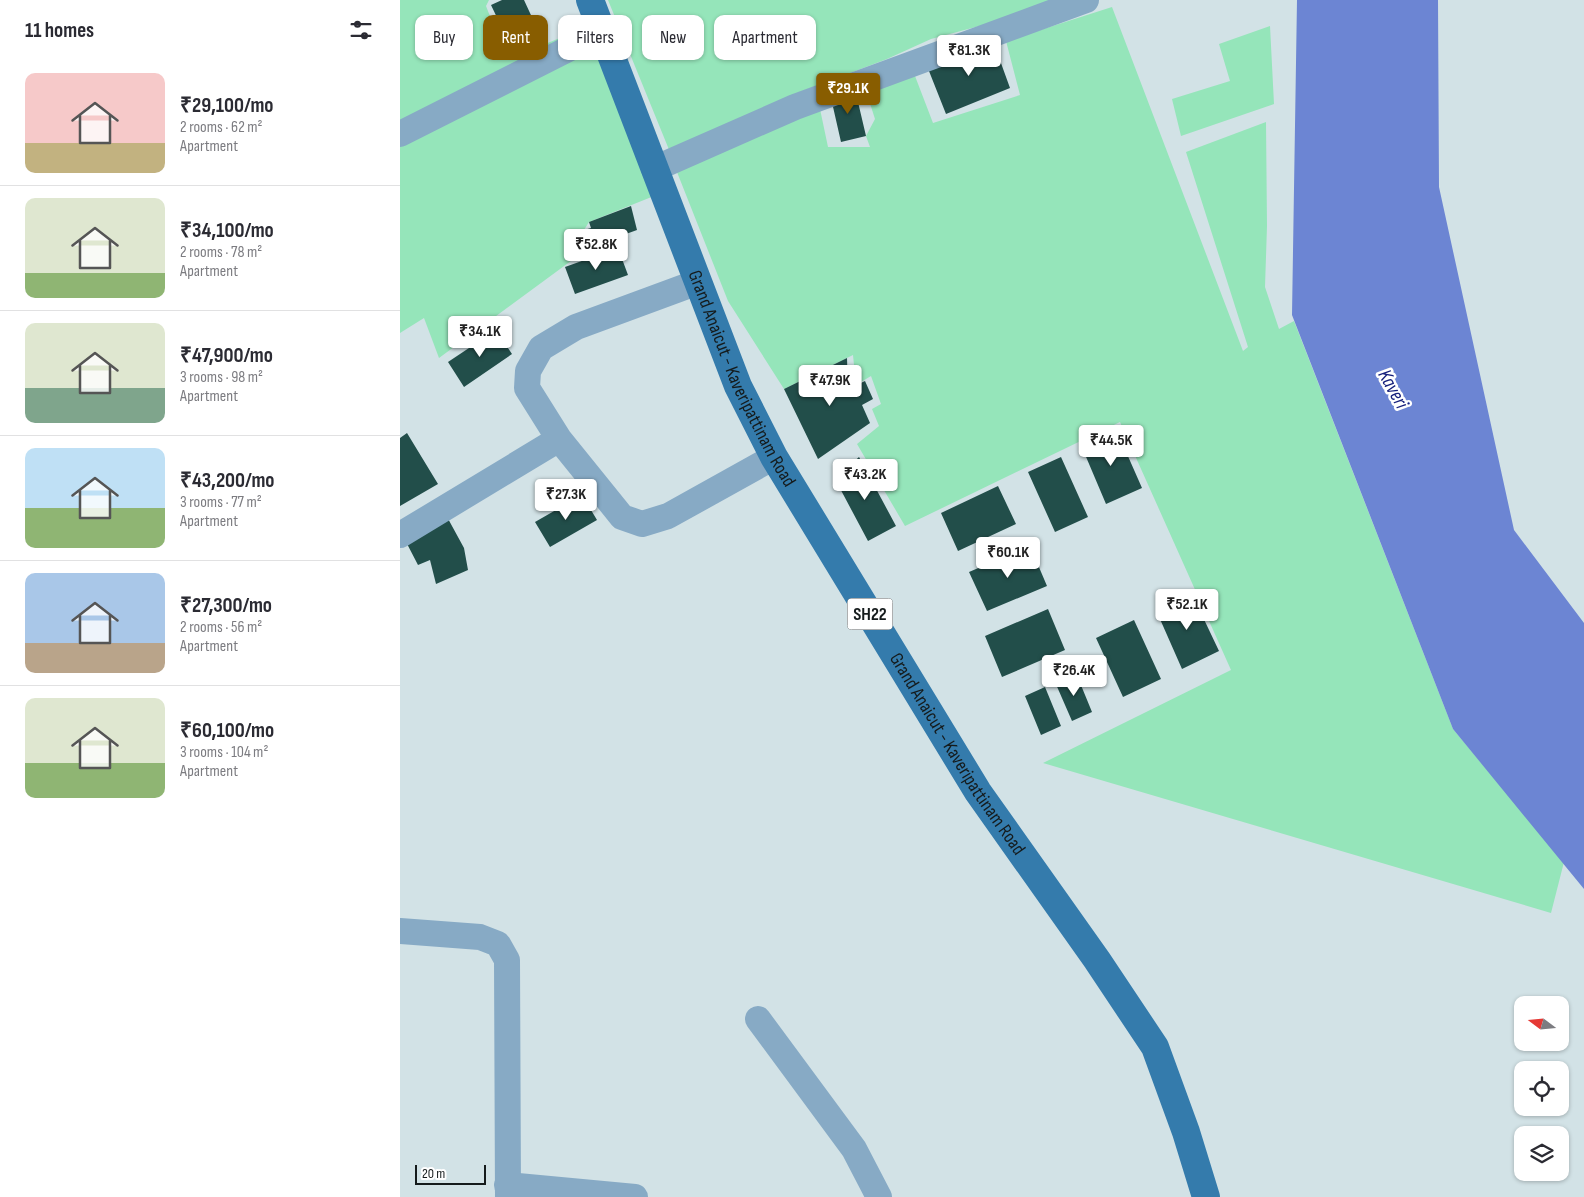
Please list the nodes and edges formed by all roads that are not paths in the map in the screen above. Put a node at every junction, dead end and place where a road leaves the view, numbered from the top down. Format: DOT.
graph roads {
  1 [pos="590,0"];
  2 [pos="1086,0"];
  3 [pos="596,15"];
  4 [pos="558,54"];
  5 [pos="613,60"];
  6 [pos="400,134"];
  7 [pos="654,170"];
  8 [pos="698,282"];
  9 [pos="559,439"];
  10 [pos="774,457"];
  11 [pos="400,535"];
  12 [pos="400,931"];
  13 [pos="758,1018"];
  14 [pos="508,1191"];
  15 [pos="635,1197"];
  16 [pos="879,1197"];
  17 [pos="1206,1197"];
  1 -- 3 [label="main road, Grand Anaicut - Kaveripattinam Road / SH22"];
  2 -- 7 [label="street"];
  4 -- 6 [label="street"];
  5 -- 7 [label="main road, Grand Anaicut - Kaveripattinam Road / SH22"];
  7 -- 8 [label="main road, Grand Anaicut - Kaveripattinam Road / SH22"];
  8 -- 9 [label="street"];
  8 -- 10 [label="main road, Grand Anaicut - Kaveripattinam Road / SH22"];
  9 -- 10 [label="street"];
  9 -- 11 [label="street"];
  10 -- 17 [label="main road, Grand Anaicut - Kaveripattinam Road / SH22"];
  12 -- 14 [label="street"];
  13 -- 16 [label="street"];
  14 -- 15 [label="street"];
}
